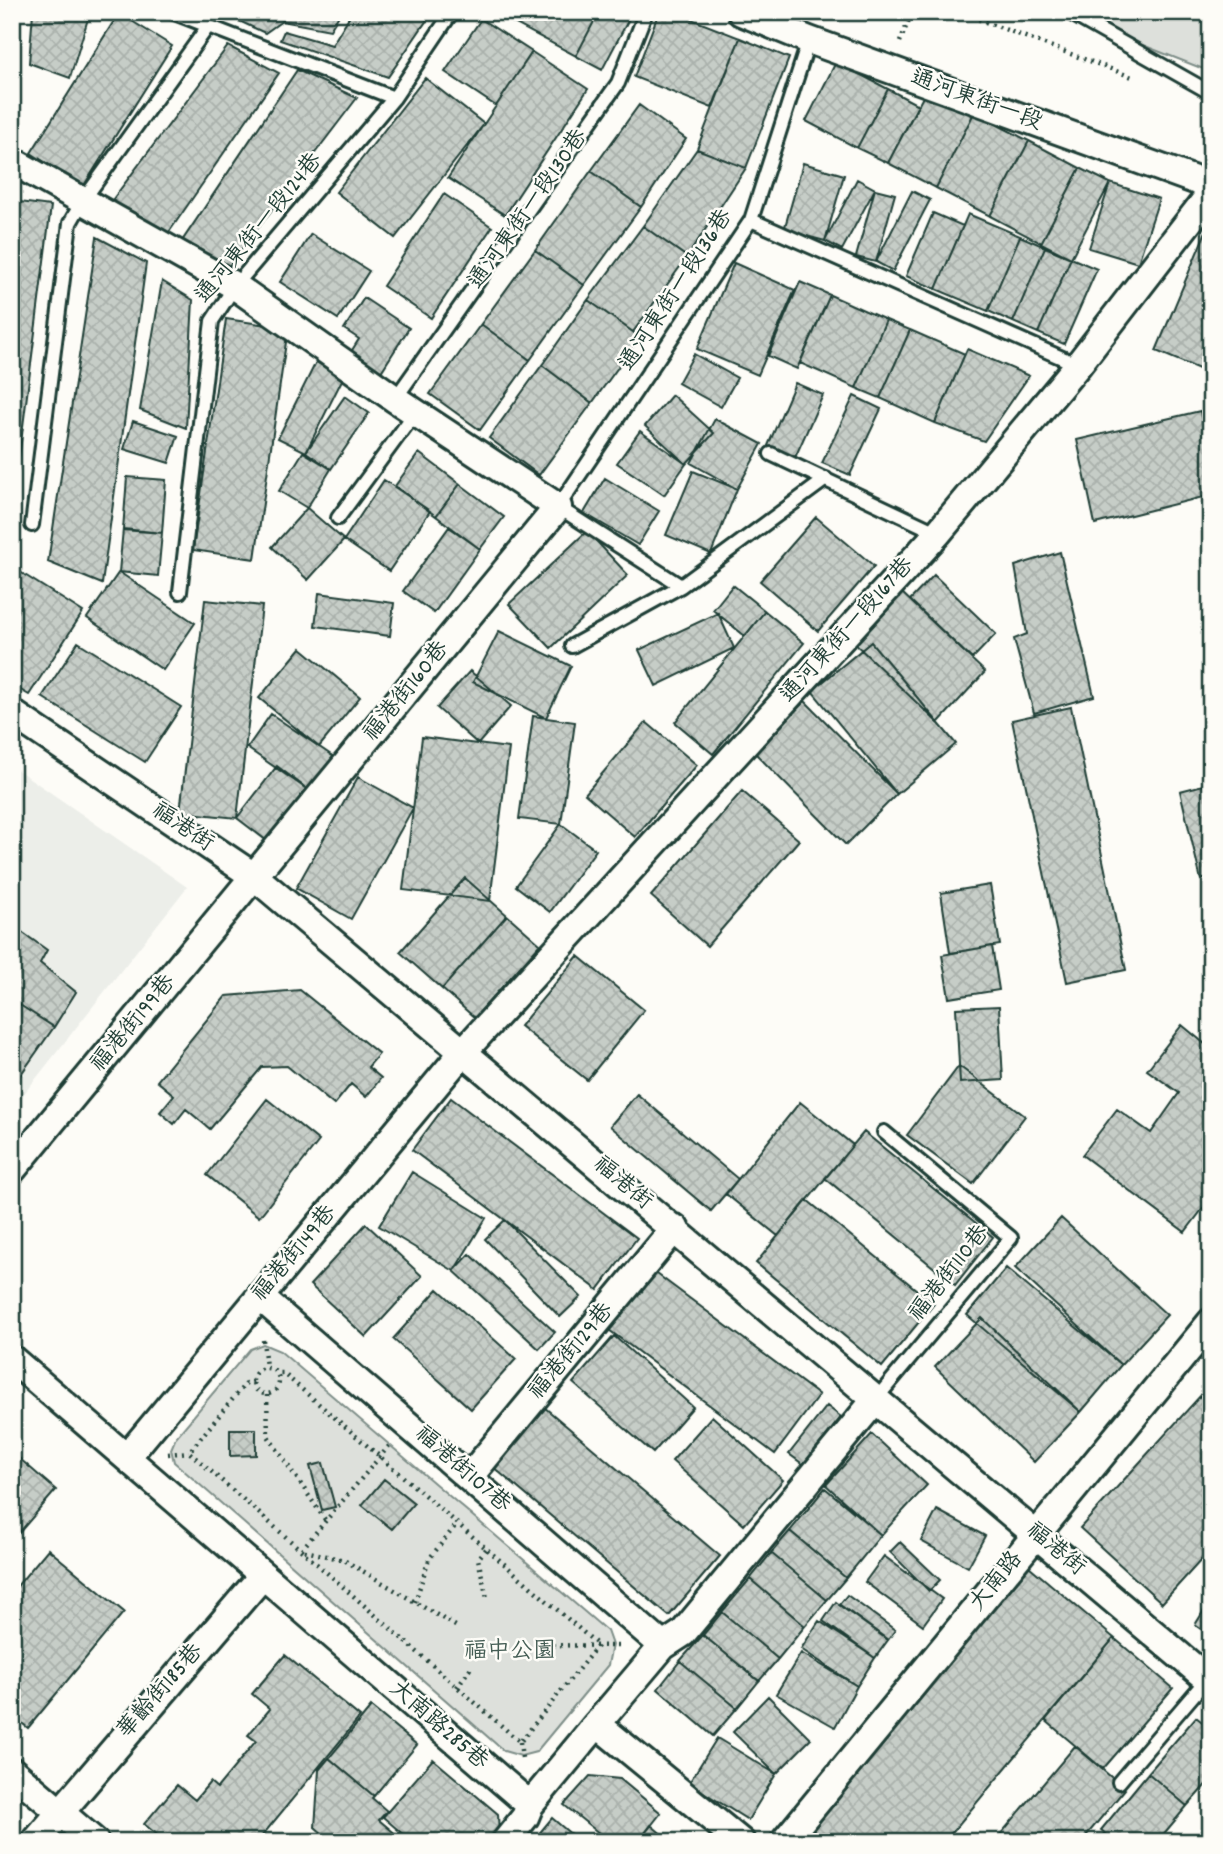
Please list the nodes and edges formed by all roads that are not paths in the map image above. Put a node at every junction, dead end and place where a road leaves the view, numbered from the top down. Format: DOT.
graph roads {
  1 [pos="172,12"];
  2 [pos="452,12"];
  3 [pos="646,12"];
  4 [pos="741,12"];
  5 [pos="1068,12"];
  6 [pos="209,25"];
  7 [pos="808,40"];
  8 [pos="1211,93"];
  9 [pos="394,98"];
  10 [pos="12,161"];
  11 [pos="1211,186"];
  12 [pos="1211,193"];
  13 [pos="82,201"];
  14 [pos="751,220"];
  15 [pos="235,286"];
  16 [pos="1079,365"];
  17 [pos="405,406"];
  18 [pos="771,454"];
  19 [pos="826,479"];
  20 [pos="558,508"];
  21 [pos="338,518"];
  22 [pos="32,525"];
  23 [pos="937,533"];
  24 [pos="681,586"];
  25 [pos="180,592"];
  26 [pos="572,646"];
  27 [pos="12,713"];
  28 [pos="255,877"];
  29 [pos="464,1052"];
  30 [pos="884,1132"];
  31 [pos="12,1170"];
  32 [pos="675,1228"];
  33 [pos="260,1297"];
  34 [pos="1211,1322"];
  35 [pos="12,1359"];
  36 [pos="876,1399"];
  37 [pos="127,1457"];
  38 [pos="470,1476"];
  39 [pos="1036,1535"];
  40 [pos="263,1575"];
  41 [pos="663,1646"];
  42 [pos="1209,1680"];
  43 [pos="597,1724"];
  44 [pos="12,1772"];
  45 [pos="1119,1782"];
  46 [pos="530,1805"];
  47 [pos="59,1810"];
  48 [pos="34,1842"];
  49 [pos="95,1842"];
  50 [pos="505,1842"];
  51 [pos="741,1842"];
  52 [pos="784,1842"];
  1 -- 6 [label="lane"];
  2 -- 9 [label="lane, 通河東街一段124巷"];
  3 -- 17 [label="lane, 通河東街一段130巷"];
  4 -- 7 [label="street, 通河東街一段"];
  5 -- 8 [label="lane"];
  6 -- 9 [label="lane"];
  6 -- 13 [label="lane"];
  7 -- 11 [label="street, 通河東街一段"];
  7 -- 14 [label="lane, 通河東街一段136巷"];
  9 -- 15 [label="lane, 通河東街一段124巷"];
  10 -- 13 [label="street"];
  12 -- 16 [label="street, 通河東街一段167巷"];
  13 -- 15 [label="street"];
  13 -- 22 [label="lane"];
  14 -- 16 [label="lane"];
  14 -- 20 [label="lane, 通河東街一段136巷"];
  15 -- 17 [label="street"];
  15 -- 25 [label="lane, 通河東街一段124巷"];
  16 -- 23 [label="street, 通河東街一段167巷"];
  17 -- 20 [label="street"];
  17 -- 21 [label="lane, 通河東街一段130巷"];
  18 -- 19 [label="lane"];
  19 -- 23 [label="lane"];
  19 -- 24 [label="lane"];
  20 -- 24 [label="lane"];
  20 -- 28 [label="street, 福港街160巷"];
  23 -- 29 [label="street, 通河東街一段167巷"];
  24 -- 26 [label="lane"];
  27 -- 28 [label="street, 福港街"];
  28 -- 29 [label="street, 福港街"];
  28 -- 31 [label="street, 福港街199巷"];
  29 -- 32 [label="street, 福港街"];
  29 -- 33 [label="street, 福港街149巷"];
  30 -- 36 [label="lane, 福港街110巷"];
  32 -- 36 [label="street, 福港街"];
  32 -- 38 [label="street, 福港街129巷"];
  33 -- 37 [label="street, 福港街149巷"];
  33 -- 38 [label="street, 福港街107巷"];
  34 -- 39 [label="street, 大南路"];
  35 -- 37 [label="street, 大南路285巷"];
  36 -- 39 [label="street, 福港街"];
  36 -- 41 [label="street"];
  37 -- 40 [label="street, 大南路285巷"];
  38 -- 41 [label="street, 福港街107巷"];
  39 -- 42 [label="street, 福港街"];
  39 -- 52 [label="street, 大南路"];
  40 -- 46 [label="street, 大南路285巷"];
  40 -- 47 [label="street, 華齡街185巷"];
  41 -- 43 [label="street"];
  42 -- 45 [label="lane"];
  43 -- 46 [label="street"];
  43 -- 51 [label="street"];
  44 -- 47 [label="street"];
  46 -- 50 [label="street"];
  47 -- 48 [label="street, 華齡街185巷"];
  47 -- 49 [label="street"];
}
